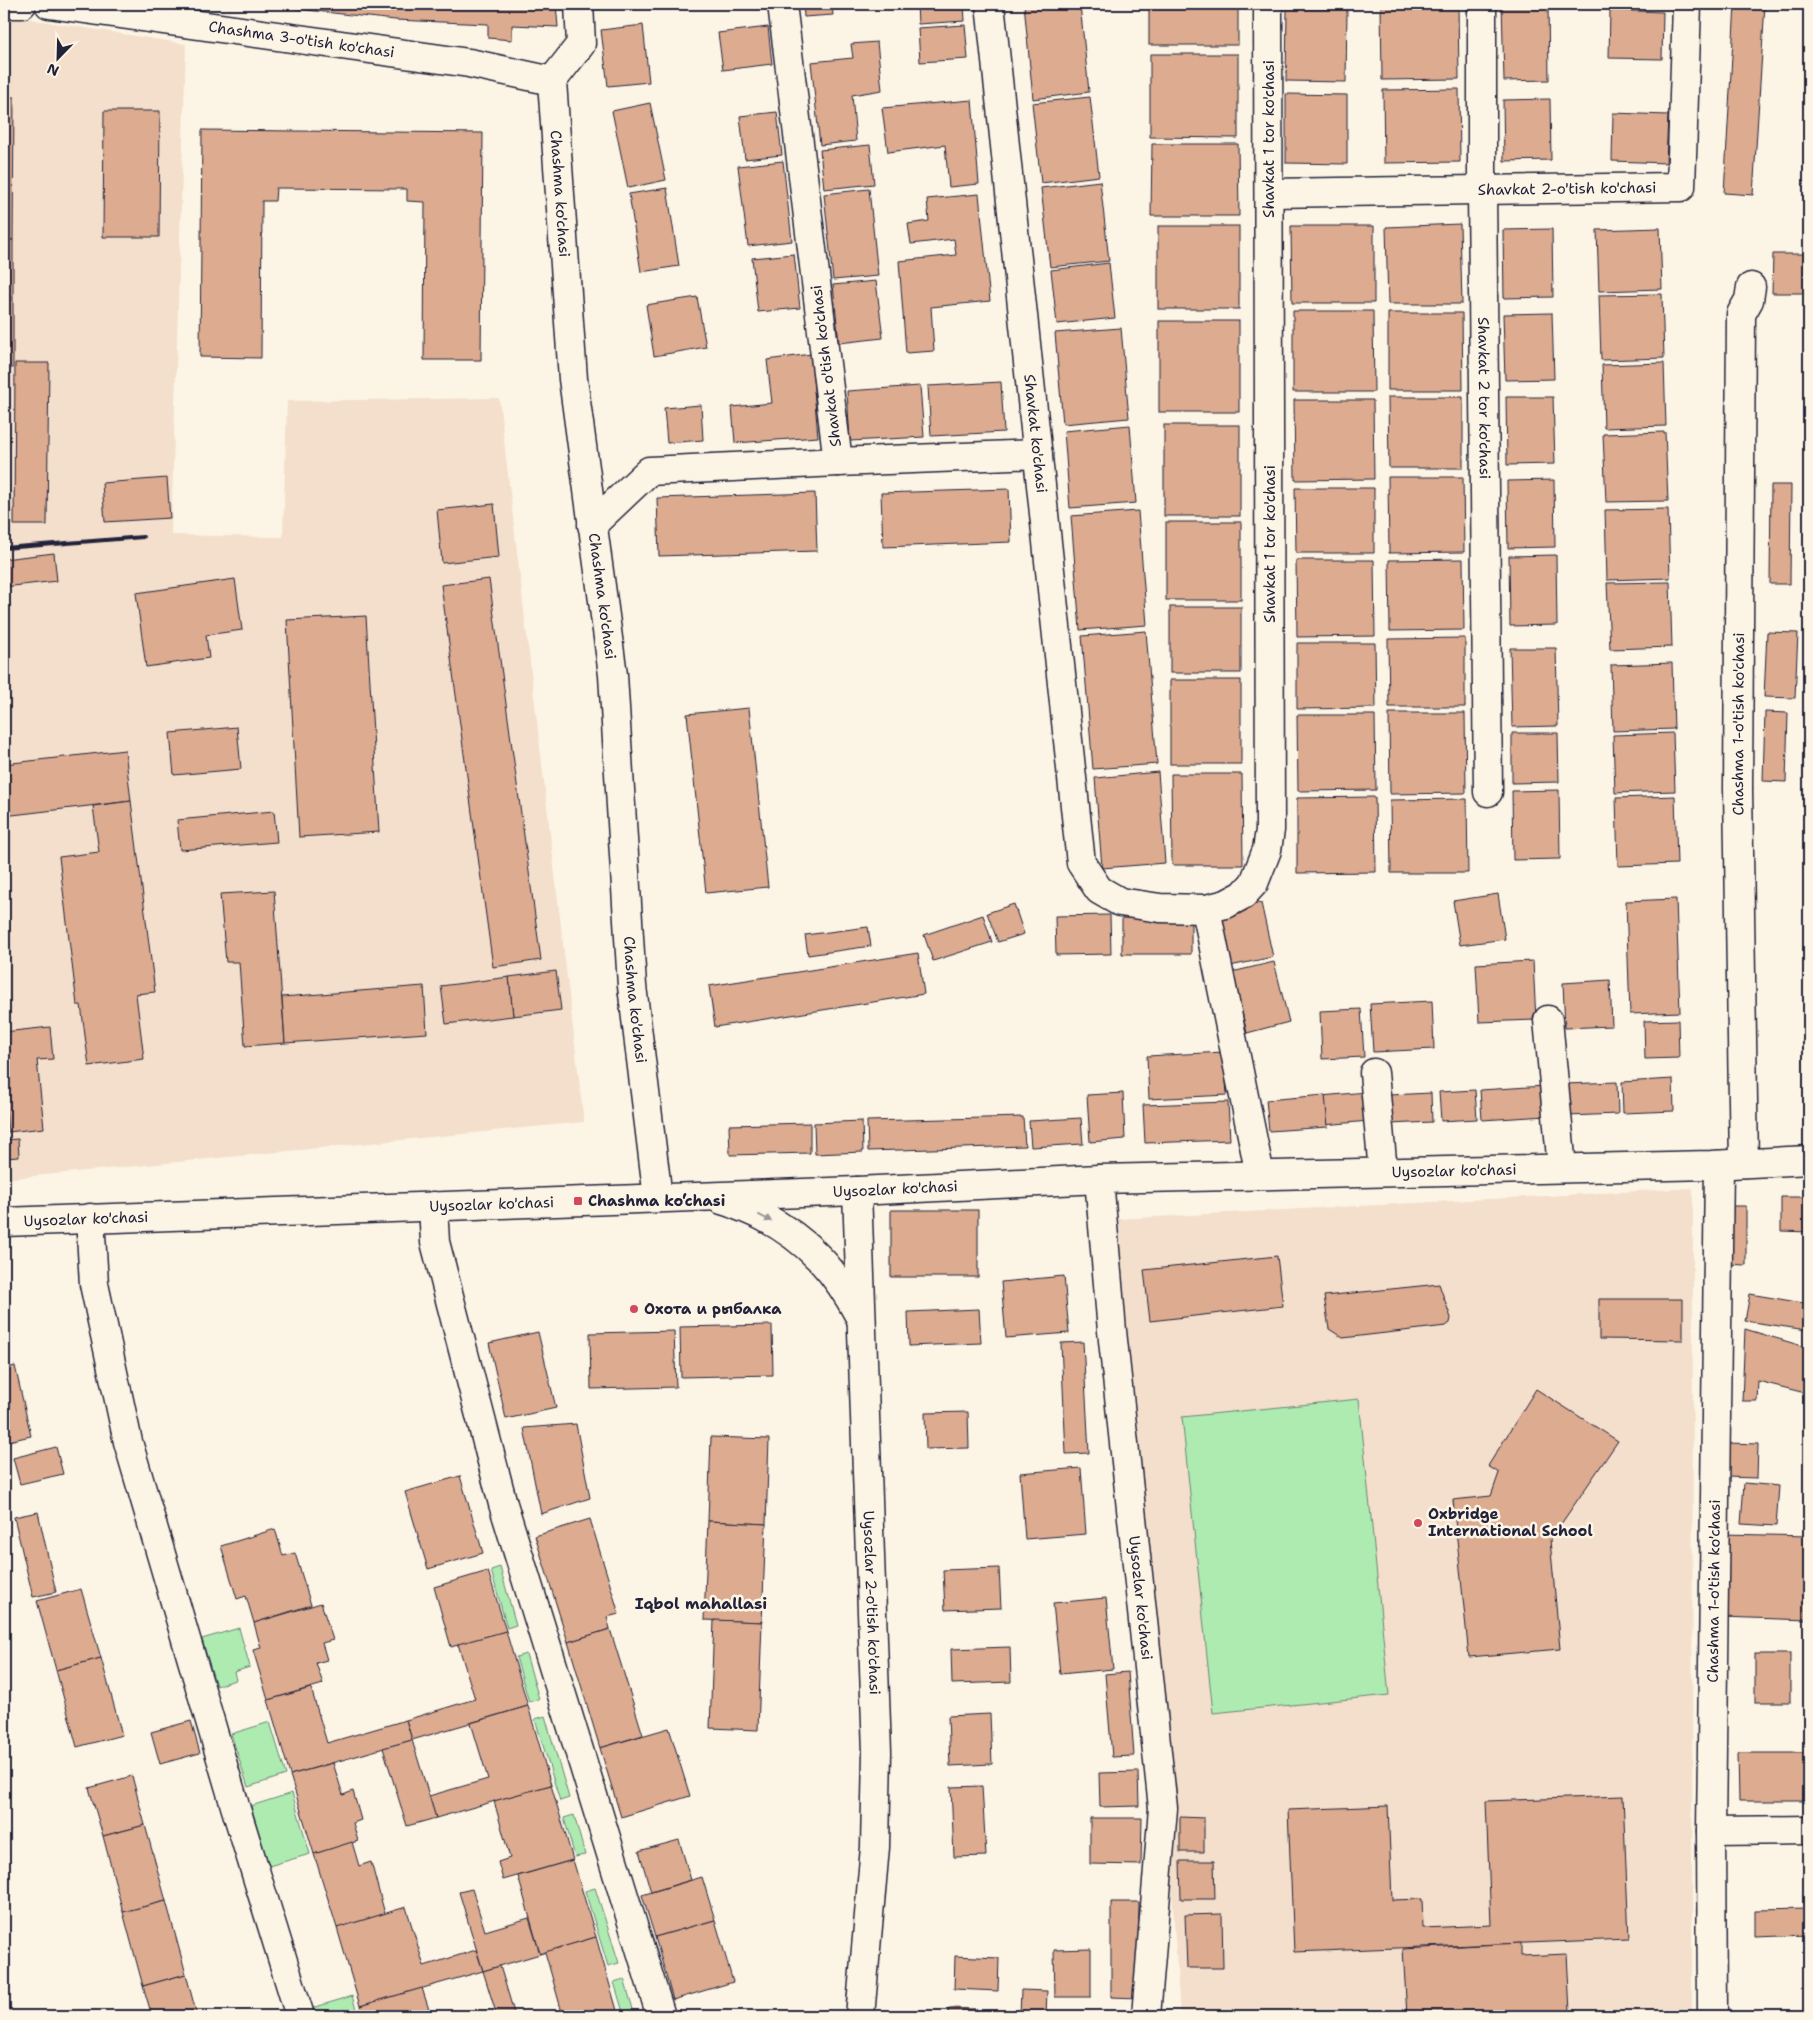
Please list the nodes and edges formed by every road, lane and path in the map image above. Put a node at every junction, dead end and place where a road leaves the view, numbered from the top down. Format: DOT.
graph roads {
  1 [pos="4,4"];
  2 [pos="22,4"];
  3 [pos="49,4"];
  4 [pos="579,4"];
  5 [pos="782,4"];
  6 [pos="990,4"];
  7 [pos="1268,4"];
  8 [pos="1482,4"];
  9 [pos="1687,4"];
  10 [pos="552,82"];
  11 [pos="1482,190"];
  12 [pos="1270,193"];
  13 [pos="1751,287"];
  14 [pos="1038,454"];
  15 [pos="838,462"];
  16 [pos="592,525"];
  17 [pos="1488,792"];
  18 [pos="1081,863"];
  19 [pos="1206,909"];
  20 [pos="1548,1020"];
  21 [pos="1374,1073"];
  22 [pos="1809,1160"];
  23 [pos="1732,1164"];
  24 [pos="1562,1168"];
  25 [pos="1383,1172"];
  26 [pos="1260,1175"];
  27 [pos="1099,1179"];
  28 [pos="857,1191"];
  29 [pos="703,1196"];
  30 [pos="658,1198"];
  31 [pos="433,1206"];
  32 [pos="90,1218"];
  33 [pos="4,1222"];
  34 [pos="862,1321"];
  35 [pos="1809,1830"];
  36 [pos="1711,1831"];
  37 [pos="300,2016"];
  38 [pos="661,2016"];
  39 [pos="860,2016"];
  40 [pos="1146,2016"];
  41 [pos="1712,2016"];
  1 -- 2 [label="street"];
  3 -- 10 [label="street, Chashma 3-o'tish ko'chasi"];
  4 -- 10 [label="street"];
  5 -- 15 [label="street, Shavkat o'tish ko'chasi"];
  6 -- 14 [label="street, Shavkat ko'chasi"];
  7 -- 12 [label="street, Shavkat 1 tor ko'chasi"];
  8 -- 11 [label="street, Shavkat 2 tor ko'chasi"];
  9 -- 11 [label="street, Shavkat 2-o'tish ko'chasi"];
  10 -- 16 [label="street, Chashma ko'chasi"];
  11 -- 12 [label="street, Shavkat 2-o'tish ko'chasi"];
  11 -- 17 [label="street, Shavkat 2 tor ko'chasi"];
  12 -- 19 [label="street, Shavkat 1 tor ko'chasi"];
  13 -- 23 [label="street, Chashma 1-o'tish ko'chasi"];
  14 -- 15 [label="street"];
  14 -- 18 [label="street, Shavkat ko'chasi"];
  15 -- 16 [label="street, Shavkat o'tish ko'chasi"];
  16 -- 30 [label="street, Chashma ko'chasi"];
  18 -- 19 [label="street, Shavkat 1 tor ko'chasi"];
  19 -- 26 [label="street"];
  20 -- 24 [label="street"];
  21 -- 25 [label="street"];
  22 -- 23 [label="street, Uysozlar ko'chasi"];
  23 -- 24 [label="street, Uysozlar ko'chasi"];
  23 -- 36 [label="street, Chashma 1-o'tish ko'chasi"];
  24 -- 25 [label="street, Uysozlar ko'chasi"];
  25 -- 26 [label="street, Uysozlar ko'chasi"];
  26 -- 27 [label="street, Uysozlar ko'chasi"];
  27 -- 28 [label="street, Uysozlar ko'chasi"];
  27 -- 40 [label="street, Uysozlar ko'chasi"];
  28 -- 29 [label="street, Uysozlar ko'chasi"];
  28 -- 34 [label="street, Uysozlar 2-o'tish ko'chasi"];
  29 -- 30 [label="street, Uysozlar ko'chasi"];
  29 -- 34 [label="street, one-way"];
  30 -- 31 [label="street, Uysozlar ko'chasi"];
  31 -- 32 [label="street, Uysozlar ko'chasi"];
  31 -- 38 [label="street"];
  32 -- 33 [label="street, Uysozlar ko'chasi"];
  32 -- 37 [label="street"];
  34 -- 39 [label="street, Uysozlar 2-o'tish ko'chasi"];
  35 -- 36 [label="street"];
  36 -- 41 [label="street, Chashma 1-o'tish ko'chasi"];
}
